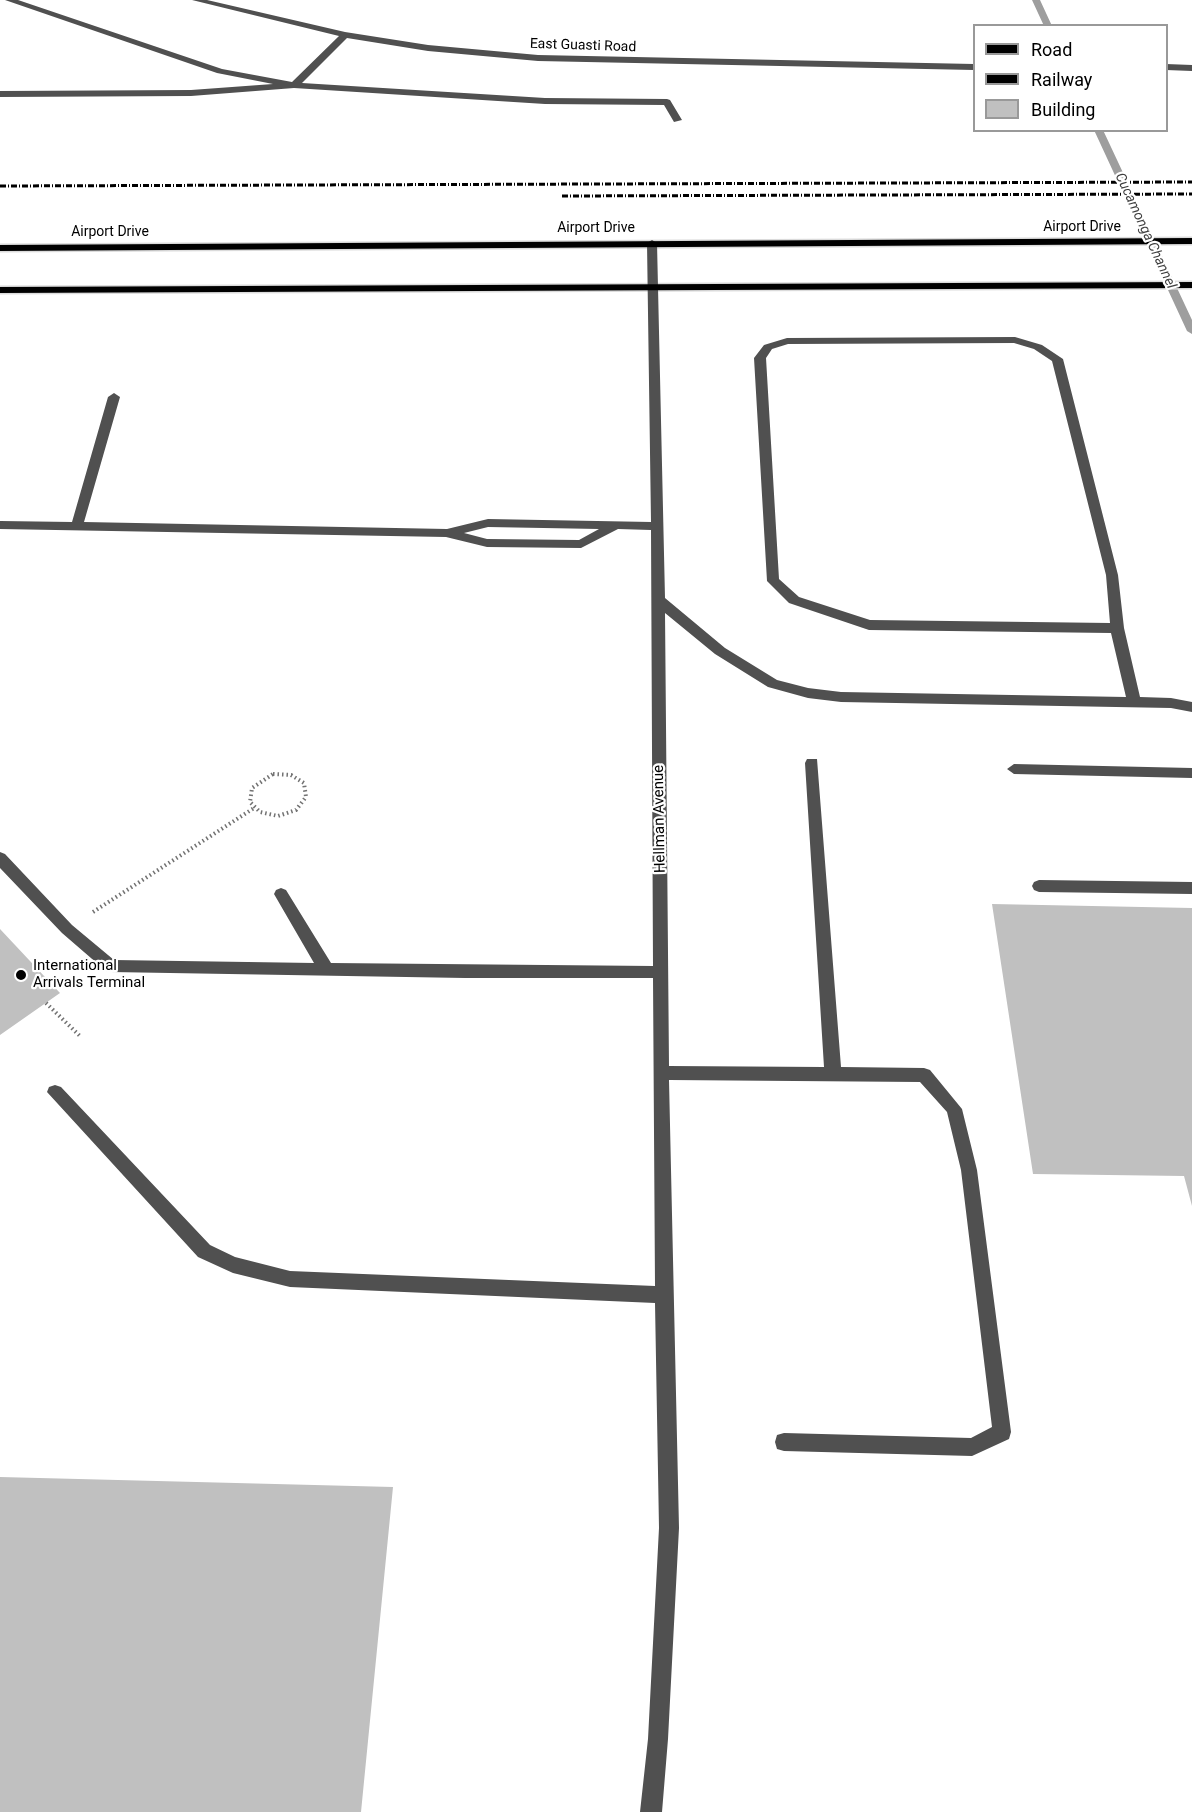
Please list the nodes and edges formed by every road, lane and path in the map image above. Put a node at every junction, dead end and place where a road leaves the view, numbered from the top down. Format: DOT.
graph roads {
  1 [pos="9,0"];
  2 [pos="196,0"];
  3 [pos="345,35"];
  4 [pos="973,67"];
  5 [pos="1168,68"];
  6 [pos="1192,68"];
  7 [pos="294,85"];
  8 [pos="0,94"];
  9 [pos="677,120"];
  10 [pos="1192,241"];
  11 [pos="652,243"];
  12 [pos="0,248"];
  13 [pos="655,285"];
  14 [pos="1192,285"];
  15 [pos="0,290"];
  16 [pos="114,397"];
  17 [pos="0,525"];
  18 [pos="617,525"];
  19 [pos="77,526"];
  20 [pos="657,526"];
  21 [pos="447,533"];
  22 [pos="658,600"];
  23 [pos="1117,628"];
  24 [pos="1134,702"];
  25 [pos="1192,707"];
  26 [pos="812,763"];
  27 [pos="1014,769"];
  28 [pos="1192,773"];
  29 [pos="254,808"];
  30 [pos="0,858"];
  31 [pos="1039,886"];
  32 [pos="1192,888"];
  33 [pos="281,894"];
  34 [pos="67,929"];
  35 [pos="326,969"];
  36 [pos="661,972"];
  37 [pos="46,1003"];
  38 [pos="81,1037"];
  39 [pos="662,1073"];
  40 [pos="833,1074"];
  41 [pos="55,1092"];
  42 [pos="663,1295"];
  43 [pos="784,1442"];
  44 [pos="651,1812"];
  1 -- 7 [label="street"];
  2 -- 3 [label="street, East Guasti Road"];
  3 -- 4 [label="street, East Guasti Road"];
  3 -- 7 [label="street"];
  5 -- 6 [label="street"];
  7 -- 8 [label="street"];
  7 -- 9 [label="street"];
  10 -- 11 [label="main road, Airport Drive"];
  11 -- 12 [label="main road, Airport Drive"];
  11 -- 13 [label="street, Hellman Avenue"];
  13 -- 14 [label="main road"];
  13 -- 15 [label="main road"];
  13 -- 20 [label="street, Hellman Avenue"];
  16 -- 19 [label="street"];
  17 -- 19 [label="street"];
  18 -- 20 [label="street"];
  18 -- 21 [label="street"];
  18 -- 21 [label="street"];
  19 -- 21 [label="street"];
  20 -- 22 [label="street, Hellman Avenue"];
  22 -- 24 [label="street"];
  22 -- 36 [label="street, Hellman Avenue"];
  23 -- 23 [label="street"];
  23 -- 24 [label="street"];
  24 -- 25 [label="street"];
  26 -- 40 [label="street"];
  27 -- 28 [label="street"];
  29 -- 29 [label="path"];
  29 -- 34 [label="path"];
  30 -- 34 [label="street"];
  31 -- 32 [label="street"];
  33 -- 35 [label="street"];
  34 -- 35 [label="street"];
  35 -- 36 [label="street"];
  36 -- 39 [label="street, Hellman Avenue"];
  37 -- 38 [label="path"];
  39 -- 40 [label="street"];
  39 -- 42 [label="street, Hellman Avenue"];
  40 -- 43 [label="street"];
  41 -- 42 [label="street"];
  42 -- 44 [label="street, Hellman Avenue"];
}
